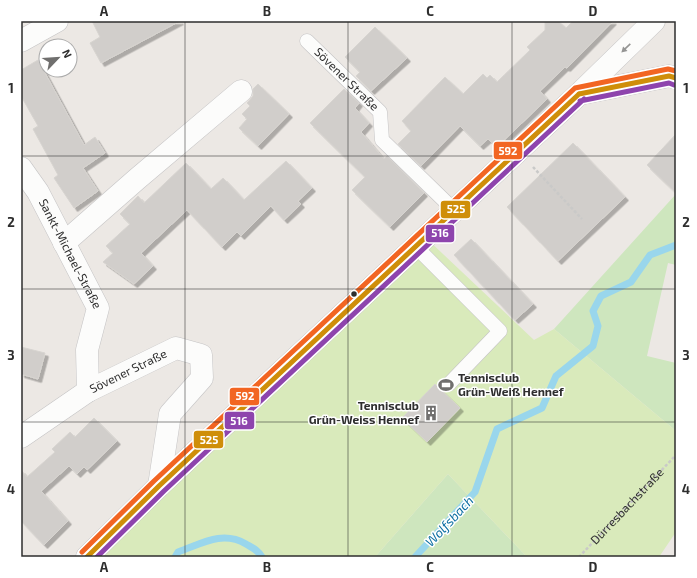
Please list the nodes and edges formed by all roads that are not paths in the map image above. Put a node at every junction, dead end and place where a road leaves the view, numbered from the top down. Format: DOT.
graph roads {
  1 [pos="57,21"];
  2 [pos="654,21"];
  3 [pos="21,41"];
  4 [pos="307,41"];
  5 [pos="676,78"];
  6 [pos="241,91"];
  7 [pos="579,94"];
  8 [pos="21,168"];
  9 [pos="454,210"];
  10 [pos="64,243"];
  11 [pos="415,246"];
  12 [pos="449,384"];
  13 [pos="88,391"];
  14 [pos="21,437"];
  15 [pos="159,486"];
  16 [pos="87,557"];
  1 -- 3 [label="street"];
  2 -- 7 [label="street, one-way"];
  4 -- 9 [label="lane, Sövener Straße"];
  5 -- 7 [label="street"];
  6 -- 10 [label="street"];
  7 -- 9 [label="street"];
  8 -- 10 [label="street, Sankt-Michael-Straße"];
  9 -- 11 [label="street"];
  10 -- 13 [label="street, Sankt-Michael-Straße"];
  11 -- 12 [label="lane"];
  11 -- 15 [label="street"];
  13 -- 14 [label="street, Sövener Straße"];
  13 -- 15 [label="street, Sövener Straße"];
  15 -- 16 [label="street"];
}
